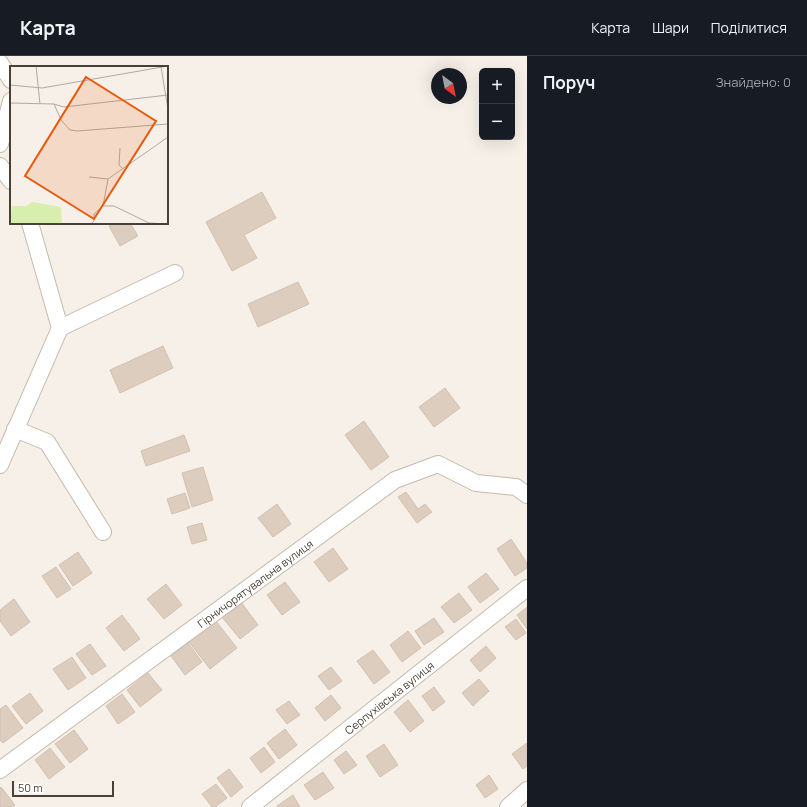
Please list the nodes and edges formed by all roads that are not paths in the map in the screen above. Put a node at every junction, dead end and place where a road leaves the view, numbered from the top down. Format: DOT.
graph roads {
  1 [pos="0,63"];
  2 [pos="10,78"];
  3 [pos="10,105"];
  4 [pos="0,144"];
  5 [pos="0,166"];
  6 [pos="10,180"];
  7 [pos="30,224"];
  8 [pos="175,273"];
  9 [pos="60,328"];
  10 [pos="15,429"];
  11 [pos="0,465"];
  12 [pos="527,495"];
  13 [pos="103,532"];
  14 [pos="527,588"];
  15 [pos="0,770"];
  16 [pos="527,790"];
  17 [pos="250,807"];
  18 [pos="508,807"];
  1 -- 2 [label="street"];
  3 -- 4 [label="street"];
  5 -- 6 [label="street"];
  7 -- 9 [label="street"];
  8 -- 9 [label="street"];
  9 -- 10 [label="street"];
  10 -- 11 [label="street"];
  10 -- 13 [label="street"];
  12 -- 15 [label="street, Гірничорятувальна вулиця"];
  14 -- 17 [label="street, Серпухівська вулиця"];
  16 -- 18 [label="street"];
}
